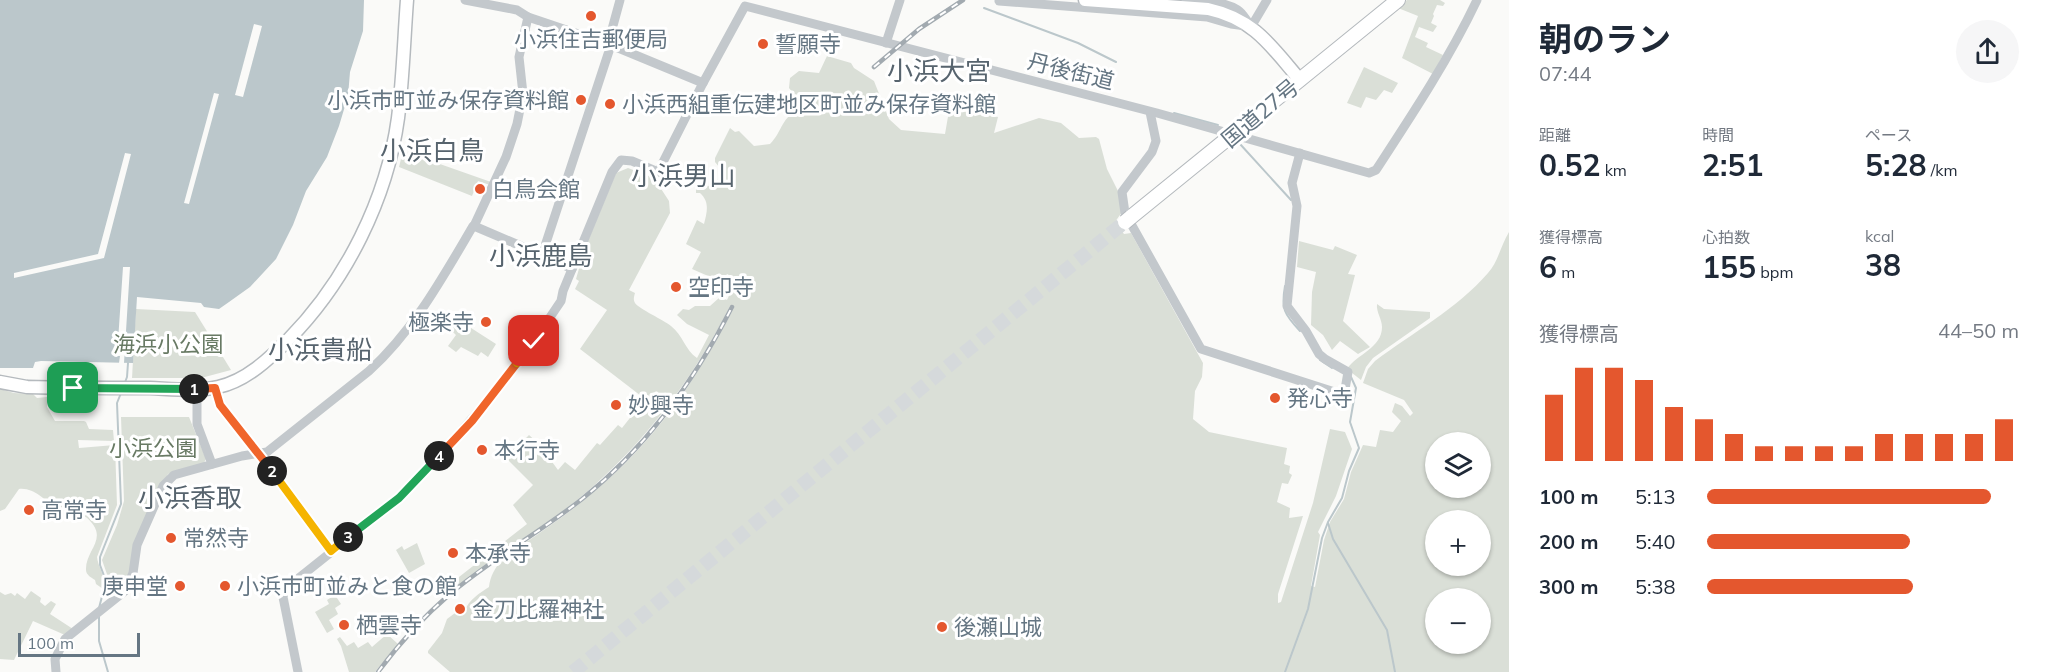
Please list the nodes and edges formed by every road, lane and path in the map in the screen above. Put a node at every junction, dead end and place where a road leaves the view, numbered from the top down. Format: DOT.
graph roads {
  1 [pos="407,0"];
  2 [pos="465,0"];
  3 [pos="620,0"];
  4 [pos="900,0"];
  5 [pos="1002,0"];
  6 [pos="1085,0"];
  7 [pos="1186,0"];
  8 [pos="1233,0"];
  9 [pos="1267,0"];
  10 [pos="1398,0"];
  11 [pos="1477,0"];
  12 [pos="746,3"];
  13 [pos="518,5"];
  14 [pos="528,17"];
  15 [pos="1251,27"];
  16 [pos="886,43"];
  17 [pos="609,44"];
  18 [pos="1300,81"];
  19 [pos="703,83"];
  20 [pos="1150,112"];
  21 [pos="1235,135"];
  22 [pos="1300,153"];
  23 [pos="1126,221"];
  24 [pos="473,226"];
  25 [pos="542,255"];
  26 [pos="572,269"];
  27 [pos="0,382"];
  28 [pos="215,388"];
  29 [pos="197,389"];
  30 [pos="259,454"];
  31 [pos="212,464"];
  32 [pos="331,551"];
  33 [pos="56,672"];
  34 [pos="298,672"];
  1 -- 28 [label="main road"];
  2 -- 13 [label="street"];
  3 -- 17 [label="street"];
  4 -- 16 [label="street"];
  5 -- 15 [label="street"];
  6 -- 15 [label="main road"];
  7 -- 15 [label="street"];
  8 -- 15 [label="street"];
  9 -- 15 [label="street"];
  10 -- 18 [label="highway, 国道27号"];
  11 -- 22 [label="street, 丹後街道"];
  12 -- 16 [label="street, 丹後街道"];
  12 -- 19 [label="street, 丹後街道"];
  13 -- 14 [label="street"];
  14 -- 17 [label="street"];
  14 -- 25 [label="street"];
  15 -- 18 [label="main road"];
  16 -- 20 [label="street, 丹後街道"];
  17 -- 19 [label="street"];
  17 -- 25 [label="street"];
  18 -- 21 [label="highway, 国道27号"];
  19 -- 26 [label="street, 丹後街道"];
  20 -- 21 [label="street, 丹後街道"];
  20 -- 22 [label="street"];
  21 -- 22 [label="street, 丹後街道"];
  21 -- 23 [label="highway, 国道27号"];
  24 -- 30 [label="street"];
  25 -- 26 [label="street"];
  26 -- 32 [label="street"];
  27 -- 29 [label="main road"];
  28 -- 29 [label="main road"];
  28 -- 30 [label="street"];
  29 -- 31 [label="street"];
  30 -- 31 [label="street"];
  30 -- 32 [label="street"];
  31 -- 33 [label="street"];
  32 -- 34 [label="street"];
}
